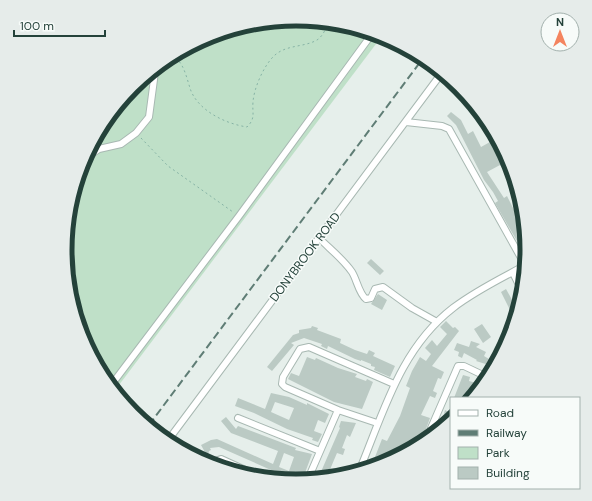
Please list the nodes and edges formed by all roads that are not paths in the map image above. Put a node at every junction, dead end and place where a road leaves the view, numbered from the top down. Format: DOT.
graph roads {
  1 [pos="369,38"];
  2 [pos="154,76"];
  3 [pos="439,77"];
  4 [pos="406,122"];
  5 [pos="95,152"];
  6 [pos="319,238"];
  7 [pos="520,259"];
  8 [pos="520,268"];
  9 [pos="513,272"];
  10 [pos="518,283"];
  11 [pos="437,322"];
  12 [pos="483,375"];
  13 [pos="114,382"];
  14 [pos="394,384"];
  15 [pos="338,410"];
  16 [pos="238,418"];
  17 [pos="377,423"];
  18 [pos="430,431"];
  19 [pos="171,437"];
  20 [pos="320,451"];
  21 [pos="215,460"];
  22 [pos="363,464"];
  23 [pos="240,467"];
  24 [pos="310,475"];
  1 -- 13 [label="street"];
  2 -- 5 [label="street"];
  3 -- 4 [label="street, DONYBROOK ROAD"];
  4 -- 6 [label="street, DONYBROOK ROAD"];
  4 -- 7 [label="street"];
  6 -- 11 [label="street"];
  6 -- 19 [label="street, DONYBROOK ROAD"];
  8 -- 9 [label="street"];
  9 -- 10 [label="street"];
  9 -- 11 [label="street"];
  11 -- 14 [label="street"];
  12 -- 18 [label="street"];
  14 -- 15 [label="street"];
  14 -- 17 [label="street"];
  15 -- 17 [label="street"];
  15 -- 20 [label="street"];
  16 -- 20 [label="street"];
  17 -- 22 [label="street"];
  20 -- 24 [label="street"];
  21 -- 23 [label="street"];
}
